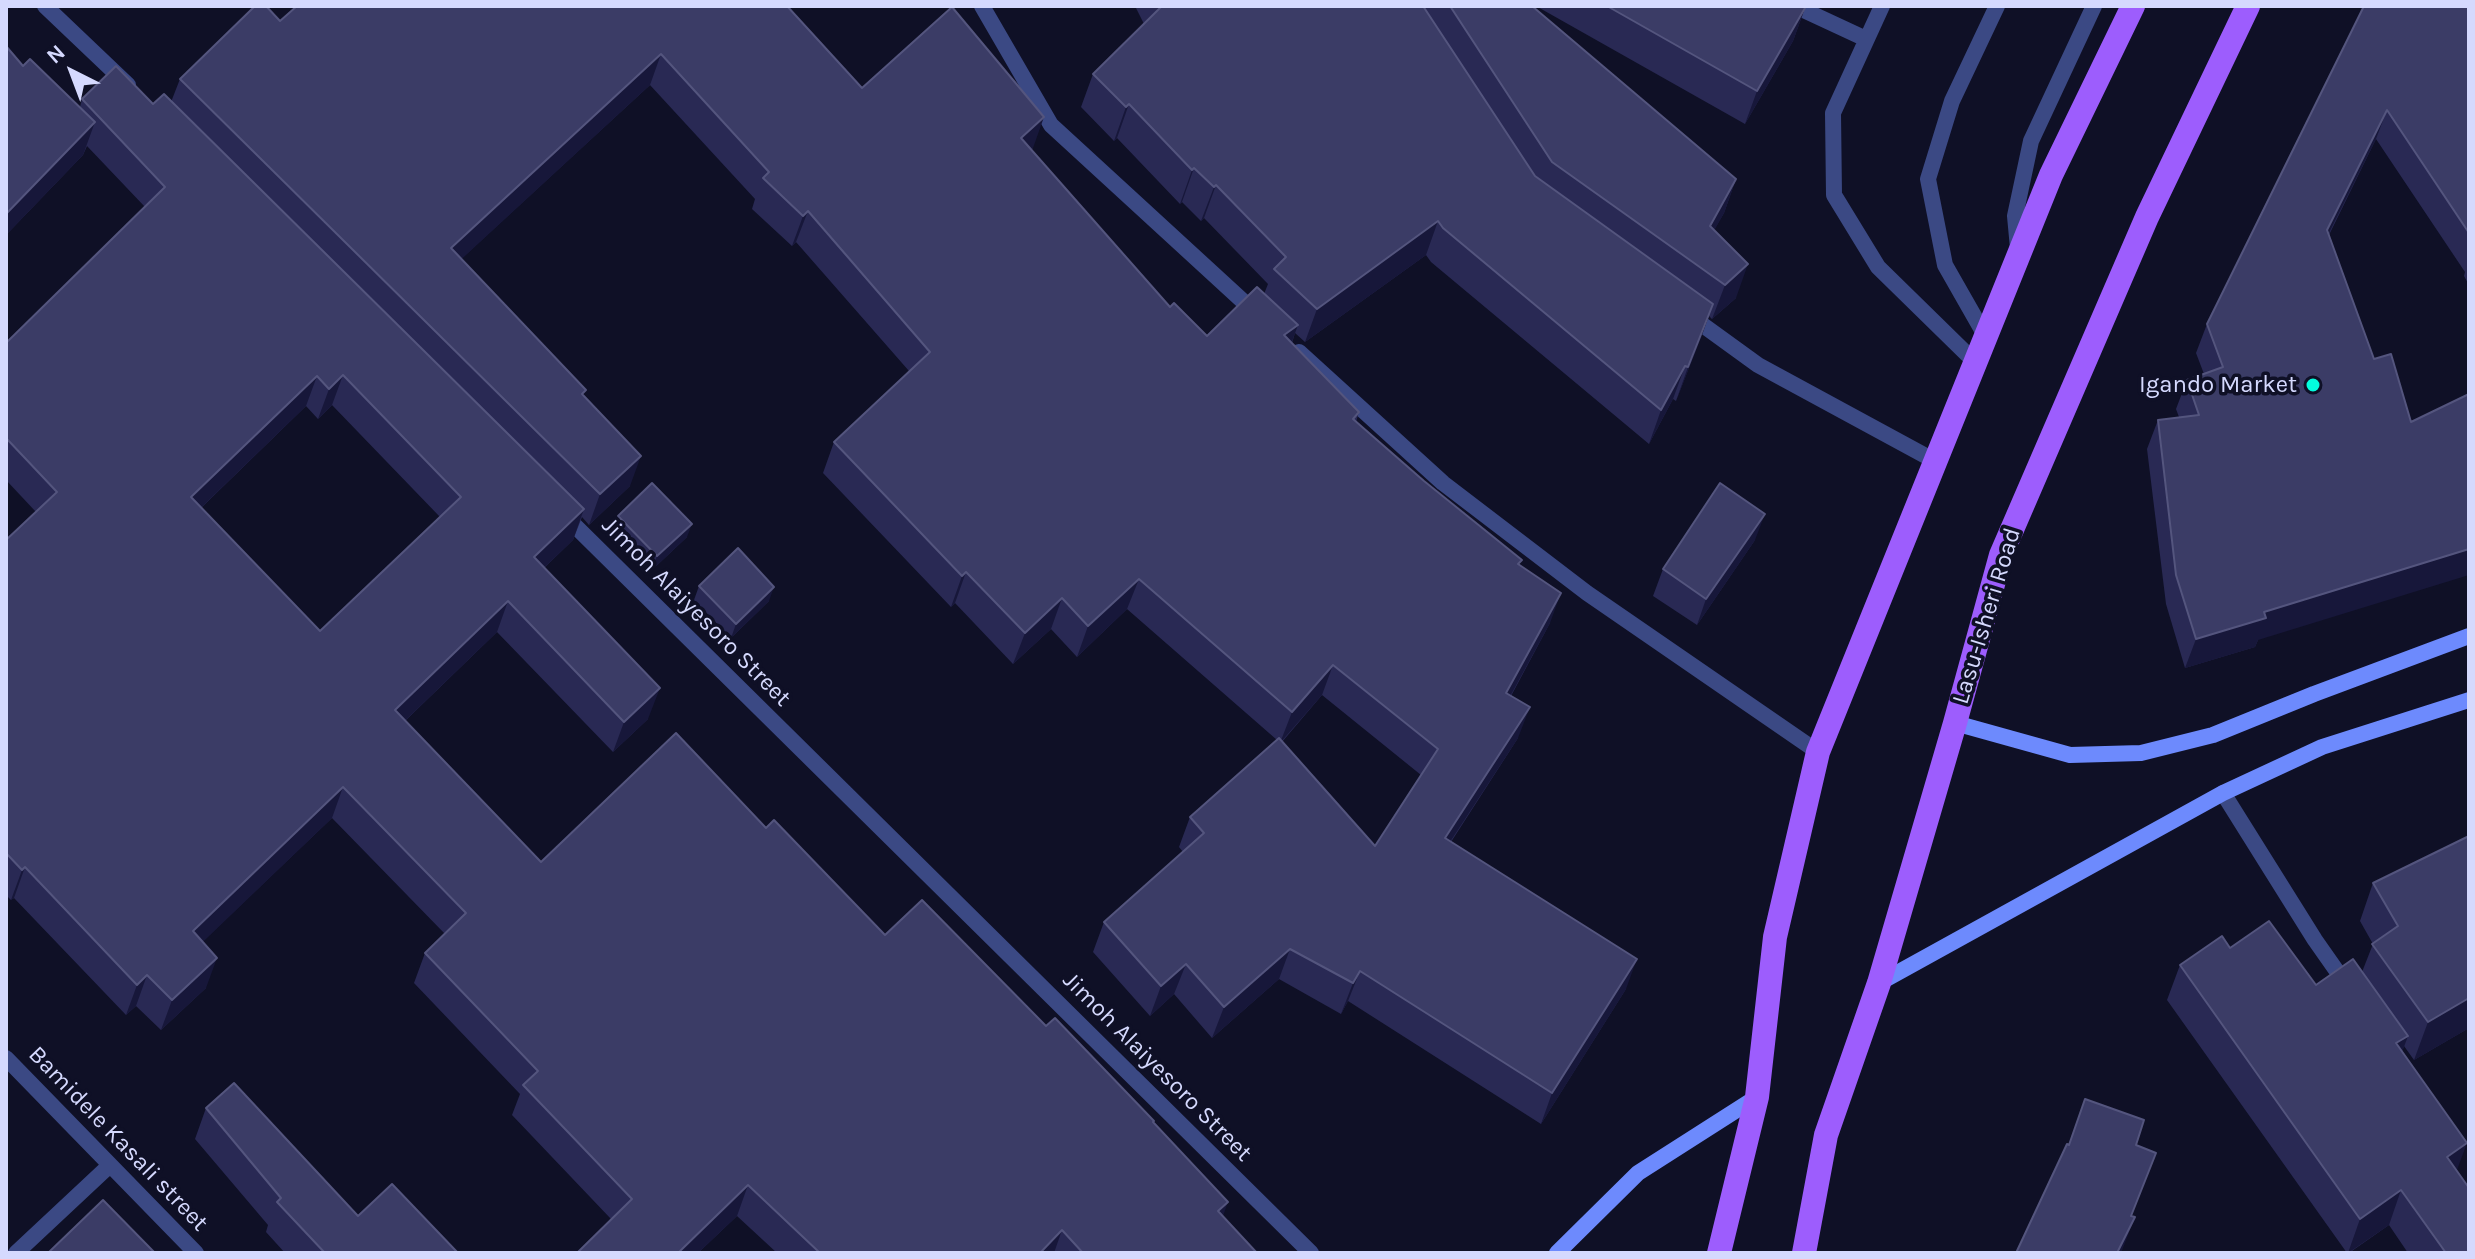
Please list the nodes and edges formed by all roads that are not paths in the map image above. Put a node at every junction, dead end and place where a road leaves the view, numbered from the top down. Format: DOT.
graph roads {
  1 [pos="45,6"];
  2 [pos="982,6"];
  3 [pos="1795,6"];
  4 [pos="1882,6"];
  5 [pos="1997,6"];
  6 [pos="2094,6"];
  7 [pos="2133,6"];
  8 [pos="2248,6"];
  9 [pos="1866,39"];
  10 [pos="144,101"];
  11 [pos="2019,255"];
  12 [pos="1674,304"];
  13 [pos="1986,337"];
  14 [pos="1975,362"];
  15 [pos="1935,461"];
  16 [pos="552,503"];
  17 [pos="2469,636"];
  18 [pos="2469,700"];
  19 [pos="1955,723"];
  20 [pos="1818,752"];
  21 [pos="2223,793"];
  22 [pos="1879,983"];
  23 [pos="2361,1005"];
  24 [pos="6,1058"];
  25 [pos="1757,1097"];
  26 [pos="109,1166"];
  27 [pos="16,1253"];
  28 [pos="196,1253"];
  29 [pos="1311,1253"];
  30 [pos="1557,1253"];
  31 [pos="1719,1253"];
  32 [pos="1804,1253"];
  1 -- 10 [label="street"];
  2 -- 20 [label="street"];
  3 -- 9 [label="street"];
  4 -- 9 [label="street"];
  5 -- 13 [label="street"];
  6 -- 11 [label="street"];
  7 -- 11 [label="main road"];
  8 -- 19 [label="main road, Lasu-Isheri Road"];
  9 -- 14 [label="street"];
  11 -- 13 [label="main road"];
  12 -- 15 [label="street"];
  13 -- 14 [label="main road"];
  14 -- 15 [label="main road"];
  15 -- 20 [label="main road"];
  16 -- 29 [label="street, Jimoh Alaiyesoro Street"];
  17 -- 19 [label="main road"];
  18 -- 21 [label="main road"];
  19 -- 22 [label="main road, Lasu-Isheri Road"];
  20 -- 25 [label="main road"];
  21 -- 22 [label="main road"];
  21 -- 23 [label="street"];
  22 -- 32 [label="main road, Lasu-Isheri Road"];
  24 -- 26 [label="street, Bamidele Kasali street"];
  25 -- 30 [label="main road"];
  25 -- 31 [label="main road"];
  26 -- 27 [label="street"];
  26 -- 28 [label="street, Bamidele Kasali street"];
}
